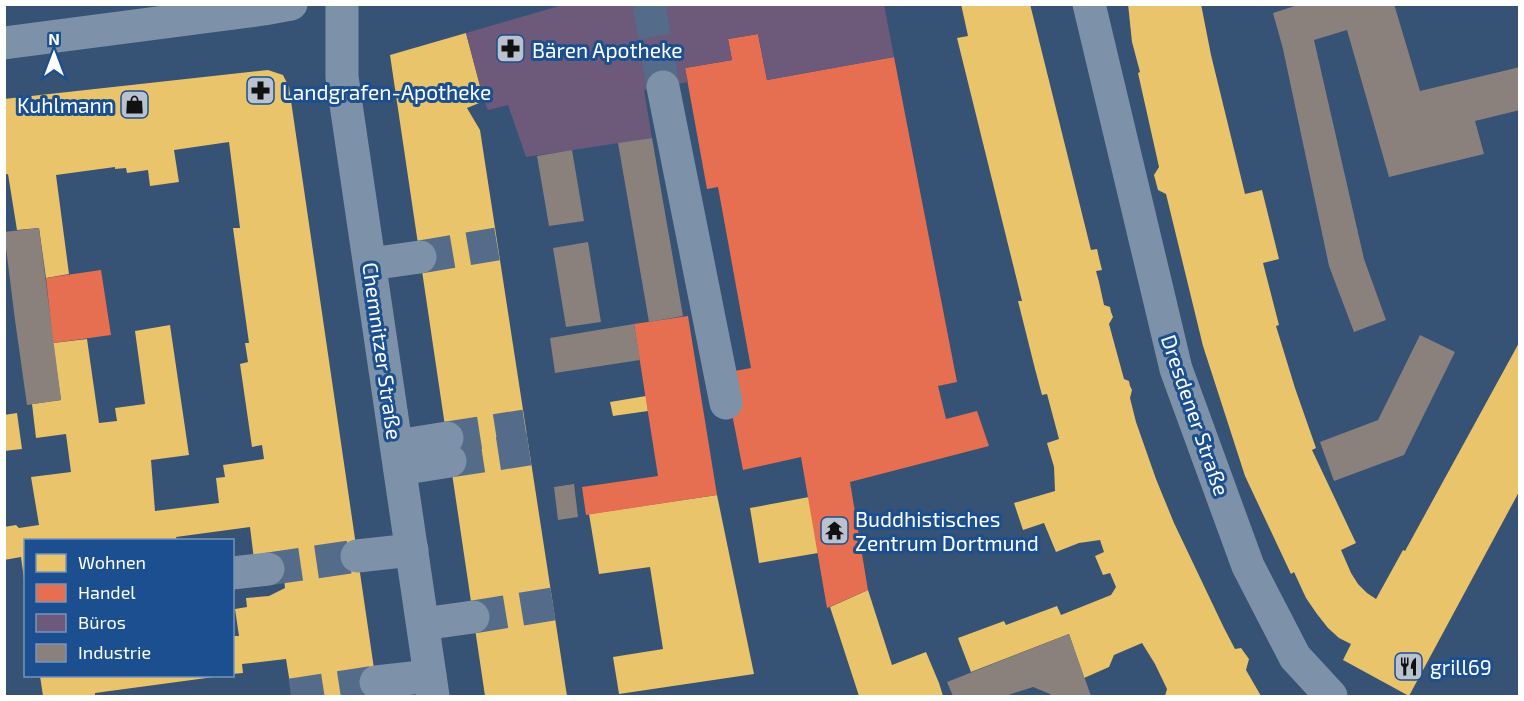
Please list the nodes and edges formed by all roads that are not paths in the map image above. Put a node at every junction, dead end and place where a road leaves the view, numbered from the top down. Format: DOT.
graph roads {
  1 [pos="291,4"];
  2 [pos="342,4"];
  3 [pos="1089,4"];
  4 [pos="4,43"];
  5 [pos="663,87"];
  6 [pos="420,257"];
  7 [pos="370,264"];
  8 [pos="726,403"];
  9 [pos="448,450"];
  10 [pos="398,457"];
  11 [pos="412,550"];
  12 [pos="357,556"];
  13 [pos="268,568"];
  14 [pos="234,573"];
  15 [pos="473,617"];
  16 [pos="423,624"];
  17 [pos="376,682"];
  18 [pos="432,686"];
  19 [pos="1331,696"];
  1 -- 4 [label="street"];
  2 -- 7 [label="street, Chemnitzer Straße"];
  3 -- 19 [label="street, Dresdener Straße"];
  5 -- 8 [label="street"];
  6 -- 7 [label="street"];
  7 -- 10 [label="street, Chemnitzer Straße"];
  9 -- 10 [label="street"];
  10 -- 11 [label="street, Chemnitzer Straße"];
  11 -- 12 [label="street"];
  11 -- 16 [label="street, Chemnitzer Straße"];
  13 -- 14 [label="street"];
  15 -- 16 [label="street"];
  16 -- 18 [label="street, Chemnitzer Straße"];
  17 -- 18 [label="street"];
}
